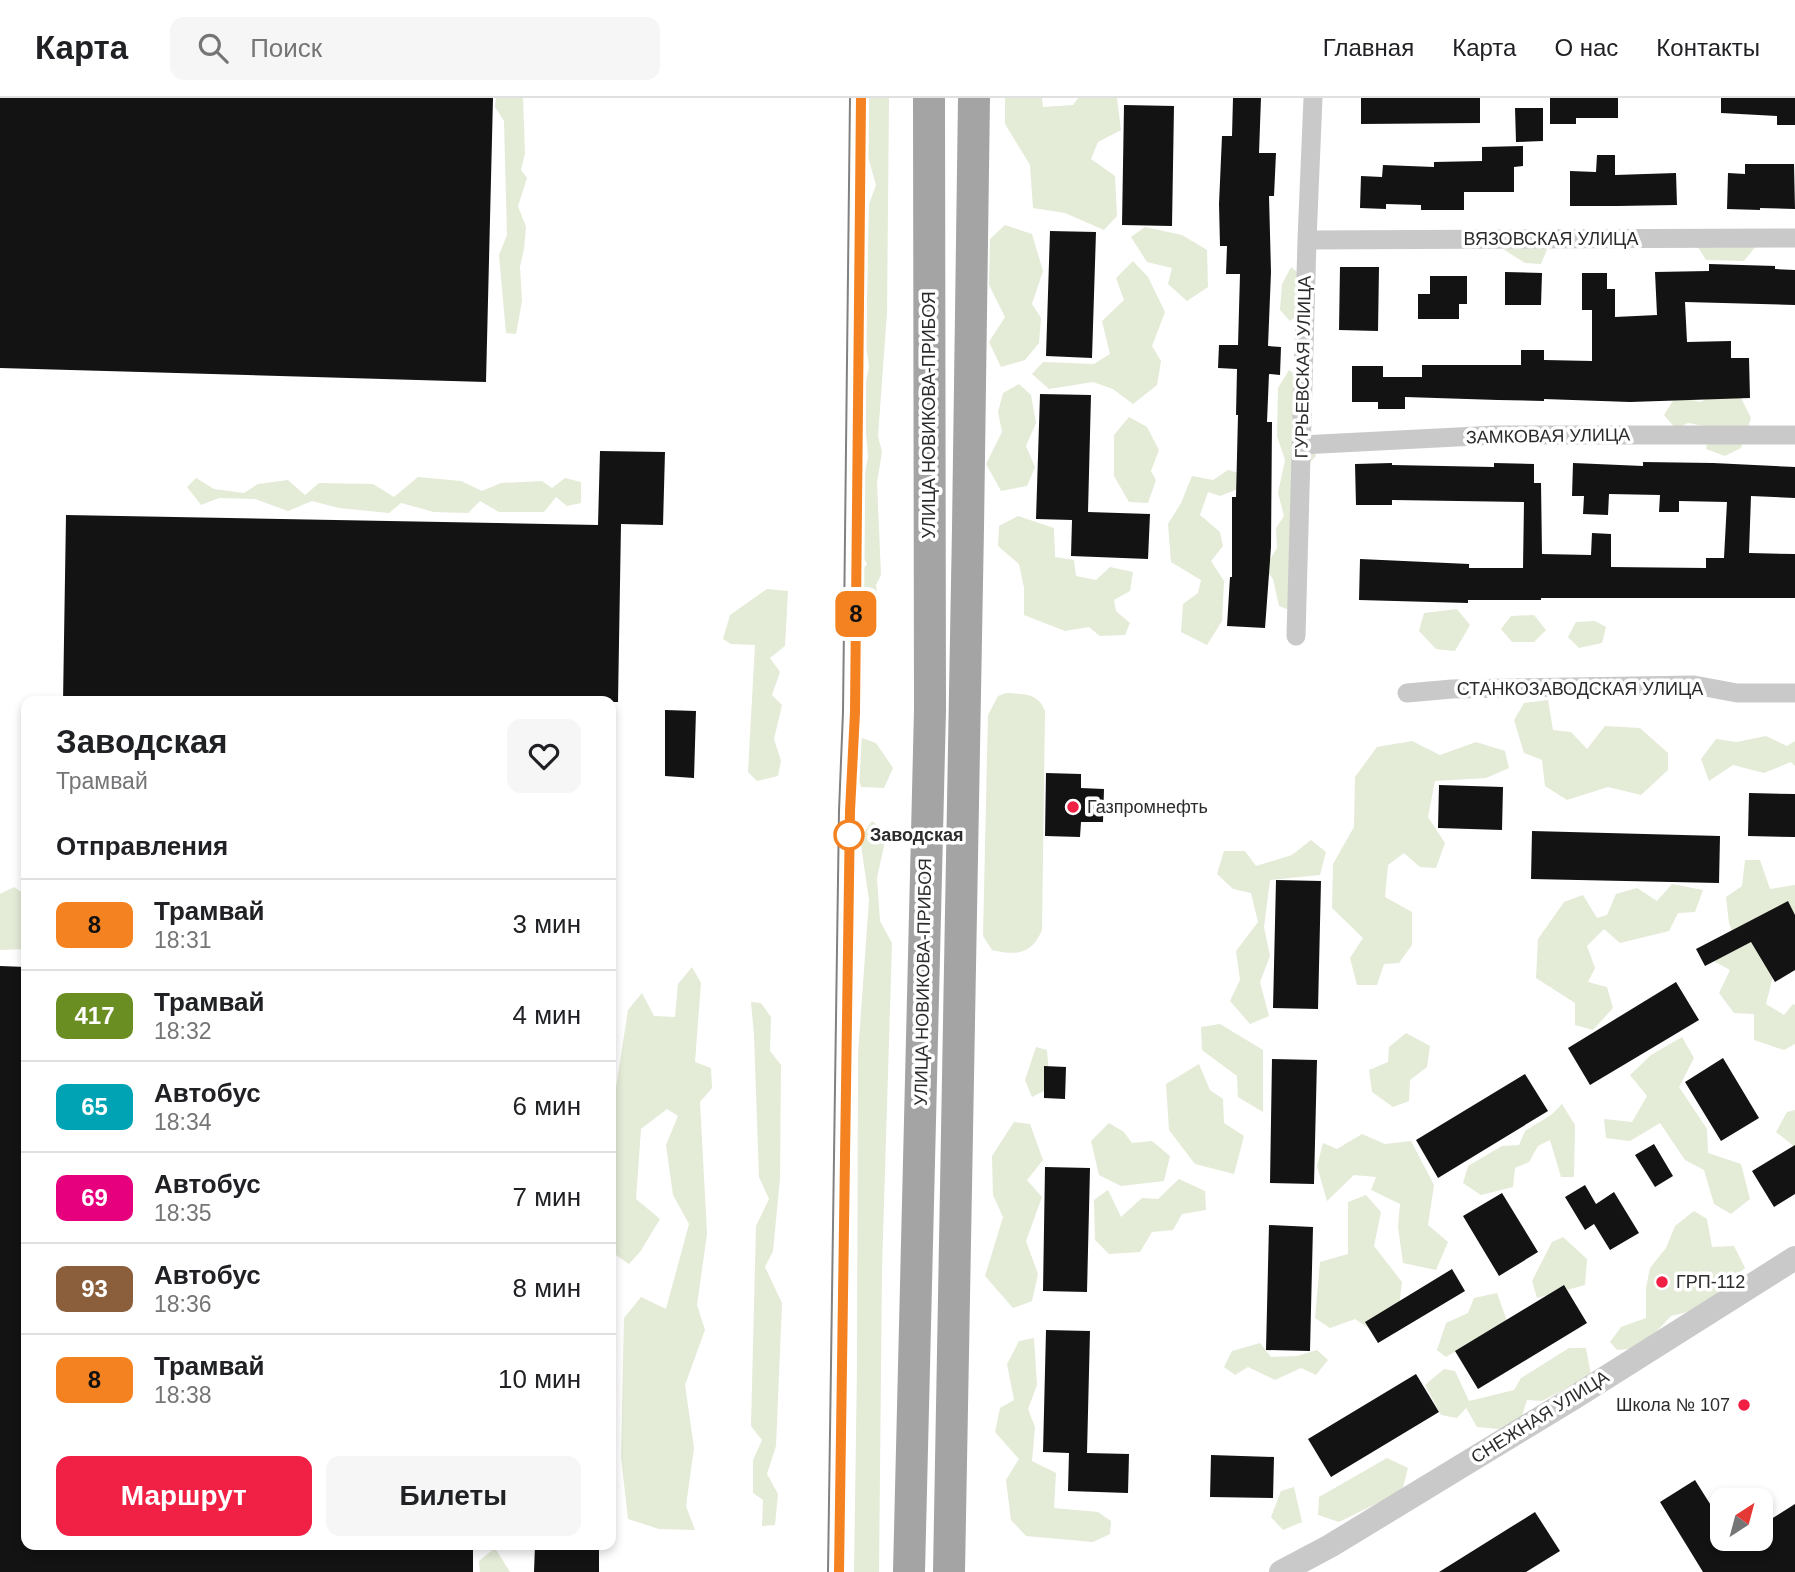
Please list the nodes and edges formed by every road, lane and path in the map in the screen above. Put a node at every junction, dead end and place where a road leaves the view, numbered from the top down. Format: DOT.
graph roads {
  1 [pos="929,98"];
  2 [pos="974,98"];
  3 [pos="1313,98"];
  4 [pos="1795,239"];
  5 [pos="1307,240"];
  6 [pos="1795,435"];
  7 [pos="1301,445"];
  8 [pos="1296,636"];
  9 [pos="1407,692"];
  10 [pos="1795,694"];
  11 [pos="1795,1258"];
  12 [pos="909,1572"];
  13 [pos="949,1572"];
  14 [pos="1281,1572"];
  1 -- 12 [label="main road, УЛИЦА НОВИКОВА-ПРИБОЯ"];
  2 -- 13 [label="main road, УЛИЦА НОВИКОВА-ПРИБОЯ"];
  3 -- 5 [label="street, ГУРЬЕВСКАЯ УЛИЦА"];
  4 -- 5 [label="street, ВЯЗОВСКАЯ УЛИЦА"];
  5 -- 7 [label="street, ГУРЬЕВСКАЯ УЛИЦА"];
  6 -- 7 [label="street, ЗАМКОВАЯ УЛИЦА"];
  7 -- 8 [label="street, ГУРЬЕВСКАЯ УЛИЦА"];
  9 -- 10 [label="street, СТАНКОЗАВОДСКАЯ УЛИЦА"];
  11 -- 14 [label="street, СНЕЖНАЯ УЛИЦА"];
}
